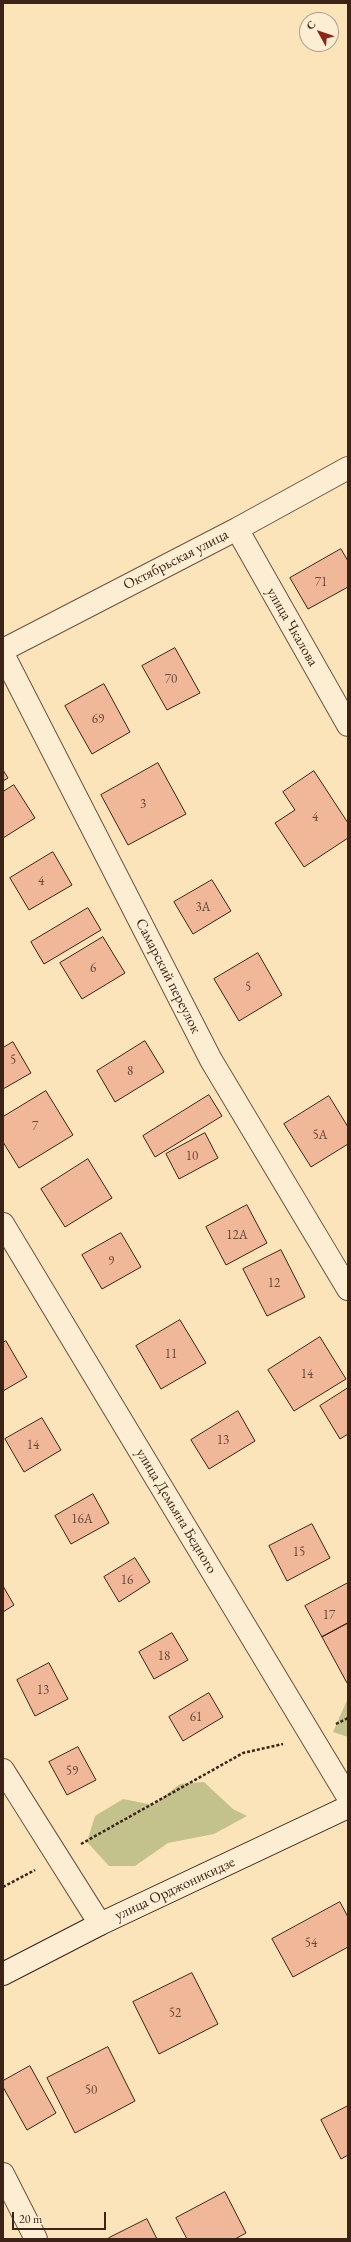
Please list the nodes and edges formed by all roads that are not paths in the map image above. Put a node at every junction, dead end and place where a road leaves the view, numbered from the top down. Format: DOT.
graph roads {
  1 [pos="348,468"];
  2 [pos="236,529"];
  3 [pos="3,650"];
  4 [pos="3,654"];
  5 [pos="348,725"];
  6 [pos="3,1224"];
  7 [pos="348,1289"];
  8 [pos="3,1770"];
  9 [pos="348,1797"];
  10 [pos="348,1807"];
  11 [pos="100,1924"];
  12 [pos="3,1974"];
  13 [pos="3,2174"];
  14 [pos="36,2239"];
  1 -- 2 [label="street, Октябрьская улица"];
  2 -- 3 [label="street, Октябрьская улица"];
  2 -- 5 [label="street, улица Чкалова"];
  4 -- 7 [label="street, Самарский переулок"];
  6 -- 9 [label="street, улица Демьяна Бедного"];
  8 -- 11 [label="street"];
  10 -- 11 [label="street, улица Орджоникидзе"];
  11 -- 12 [label="street, улица Орджоникидзе"];
  13 -- 14 [label="street"];
}
